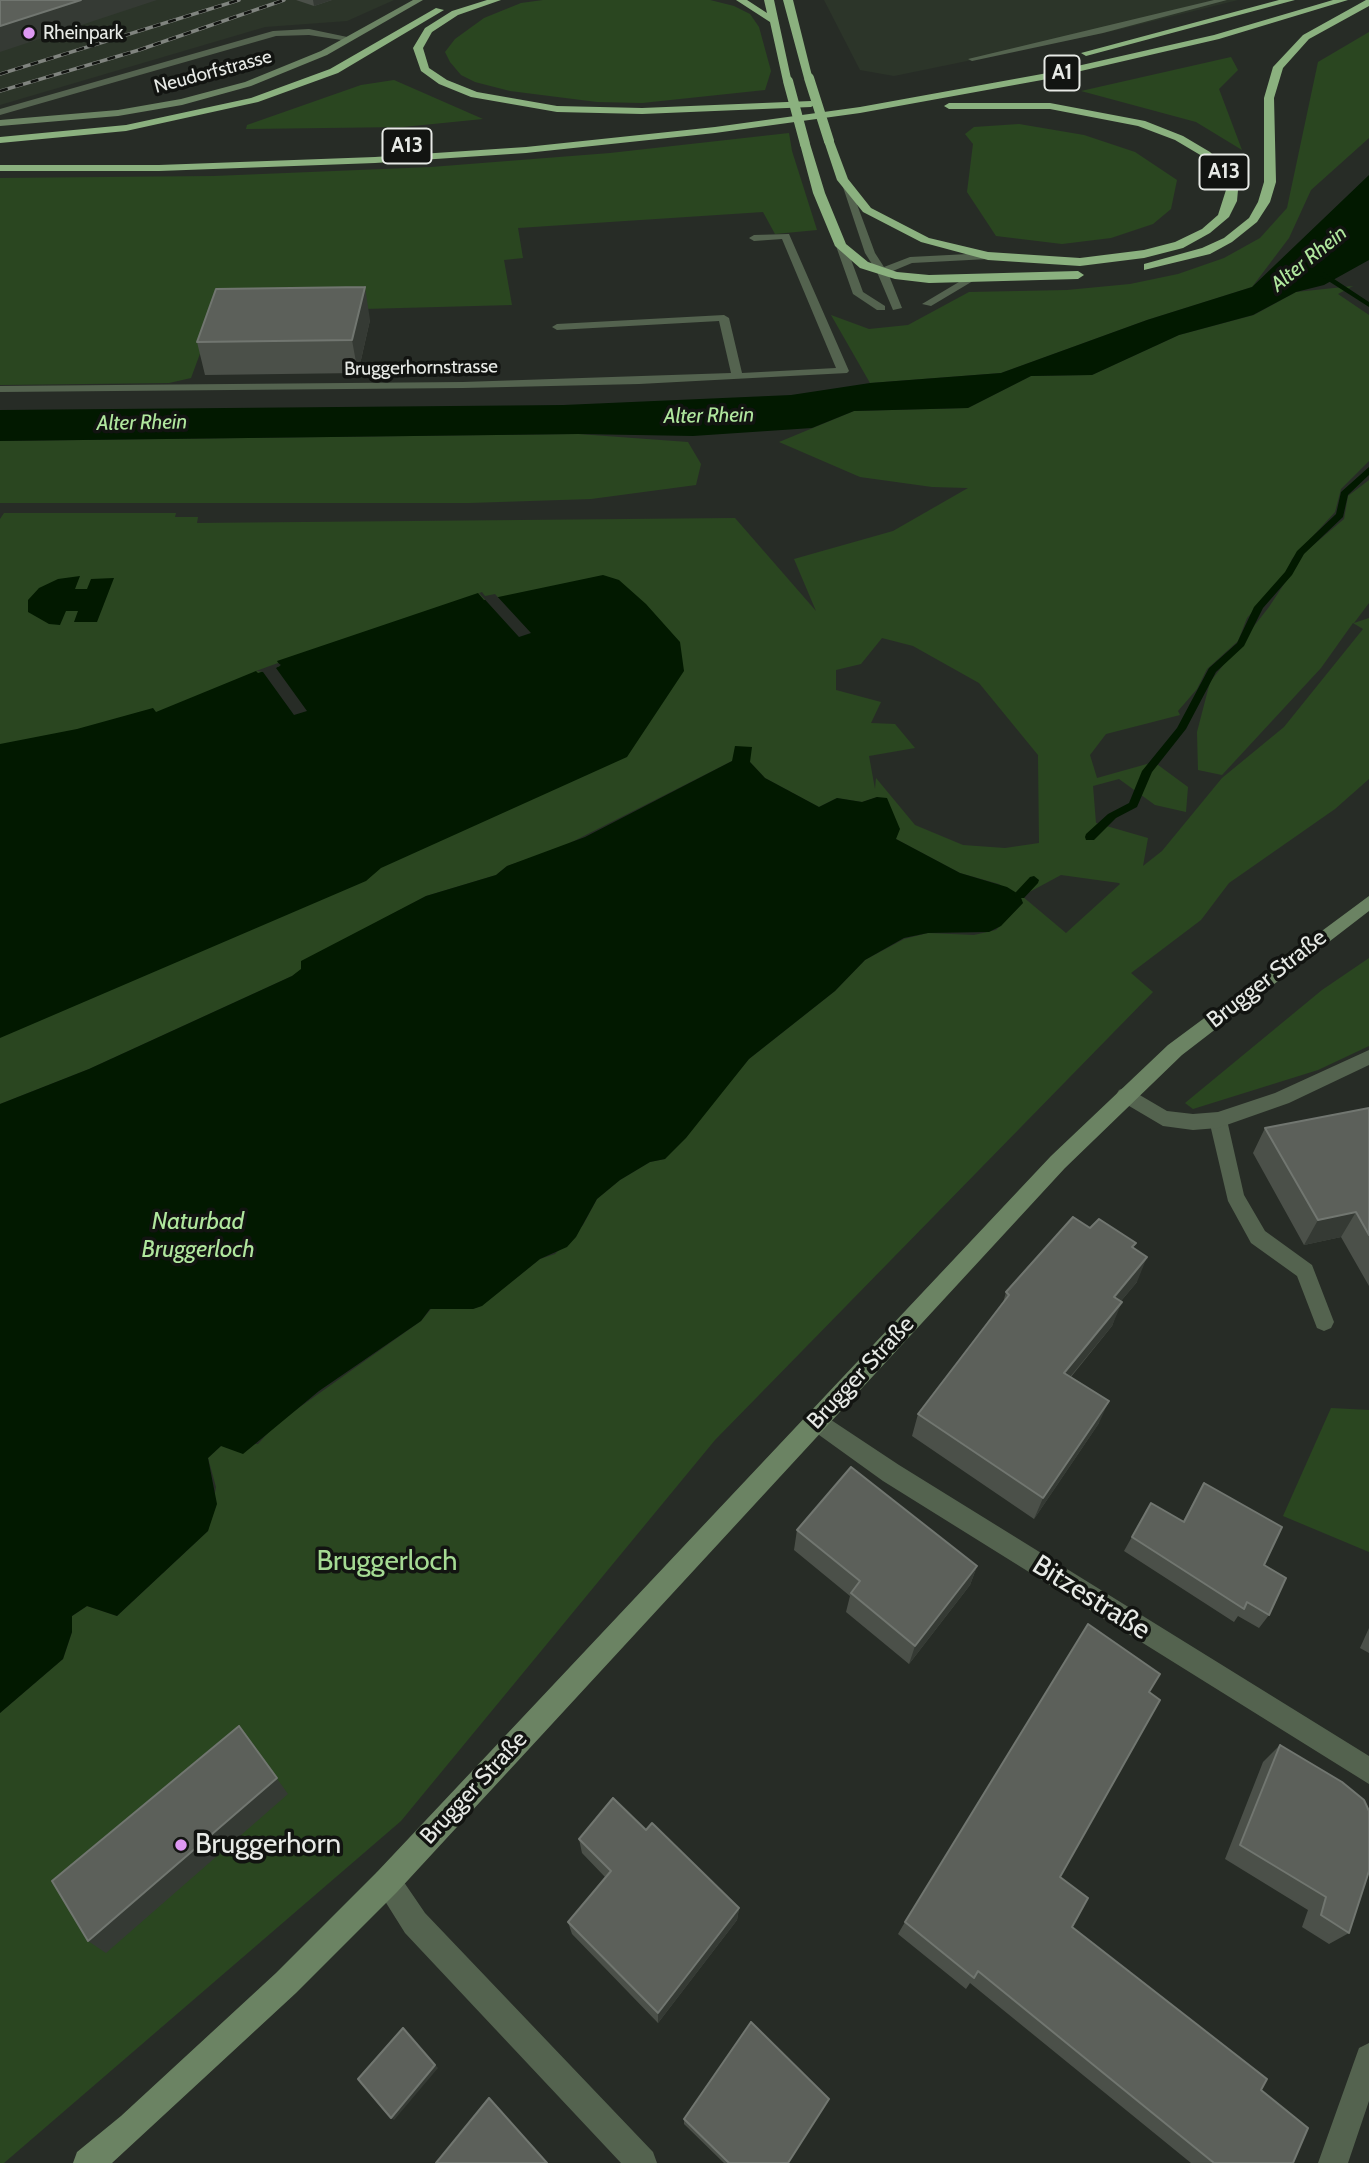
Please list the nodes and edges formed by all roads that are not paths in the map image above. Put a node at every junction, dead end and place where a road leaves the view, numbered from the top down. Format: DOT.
graph roads {
  1 [pos="419,0"];
  2 [pos="468,0"];
  3 [pos="496,0"];
  4 [pos="741,0"];
  5 [pos="769,0"];
  6 [pos="788,0"];
  7 [pos="1223,0"];
  8 [pos="1290,0"];
  9 [pos="1343,0"];
  10 [pos="1369,2"];
  11 [pos="772,20"];
  12 [pos="348,37"];
  13 [pos="1072,57"];
  14 [pos="972,59"];
  15 [pos="824,102"];
  16 [pos="811,104"];
  17 [pos="0,112"];
  18 [pos="776,122"];
  19 [pos="0,124"];
  20 [pos="534,136"];
  21 [pos="494,139"];
  22 [pos="0,140"];
  23 [pos="36,155"];
  24 [pos="0,168"];
  25 [pos="843,180"];
  26 [pos="754,238"];
  27 [pos="841,246"];
  28 [pos="988,256"];
  29 [pos="1136,269"];
  30 [pos="882,272"];
  31 [pos="1091,274"];
  32 [pos="973,278"];
  33 [pos="927,304"];
  34 [pos="881,308"];
  35 [pos="897,308"];
  36 [pos="557,327"];
  37 [pos="737,377"];
  38 [pos="0,388"];
  39 [pos="1369,902"];
  40 [pos="1369,1057"];
  41 [pos="1126,1096"];
  42 [pos="1218,1120"];
  43 [pos="1324,1322"];
  44 [pos="816,1420"];
  45 [pos="1369,1771"];
  46 [pos="387,1882"];
  47 [pos="1369,2058"];
  48 [pos="88,2163"];
  49 [pos="642,2163"];
  50 [pos="1333,2163"];
  1 -- 12 [label="main road, Neudorfstrasse"];
  2 -- 22 [label="highway"];
  3 -- 16 [label="highway"];
  4 -- 11 [label="highway"];
  5 -- 11 [label="highway"];
  6 -- 25 [label="highway, A13, bridge"];
  7 -- 14 [label="lane"];
  8 -- 13 [label="highway, A1"];
  9 -- 18 [label="highway, A1"];
  10 -- 29 [label="highway"];
  11 -- 27 [label="highway, bridge"];
  12 -- 17 [label="street"];
  12 -- 19 [label="main road, Neudorfstrasse"];
  15 -- 16 [label="highway"];
  16 -- 20 [label="highway"];
  18 -- 24 [label="highway, A13"];
  18 -- 28 [label="highway, A13"];
  21 -- 23 [label="highway, A13"];
  25 -- 28 [label="highway, A13"];
  25 -- 30 [label="lane"];
  26 -- 37 [label="lane, Bruggerhornstrasse"];
  27 -- 30 [label="highway"];
  27 -- 34 [label="lane"];
  28 -- 30 [label="lane"];
  30 -- 32 [label="highway"];
  30 -- 35 [label="lane"];
  31 -- 32 [label="highway"];
  32 -- 33 [label="lane"];
  36 -- 37 [label="lane"];
  37 -- 38 [label="lane, Bruggerhornstrasse"];
  39 -- 41 [label="main road, Brugger Straße"];
  40 -- 42 [label="street"];
  41 -- 42 [label="street"];
  41 -- 44 [label="main road, Brugger Straße"];
  42 -- 43 [label="lane"];
  44 -- 45 [label="street, Bitzestraße"];
  44 -- 46 [label="main road, Brugger Straße"];
  46 -- 48 [label="main road, Brugger Straße"];
  46 -- 49 [label="street"];
  47 -- 50 [label="street"];
}
